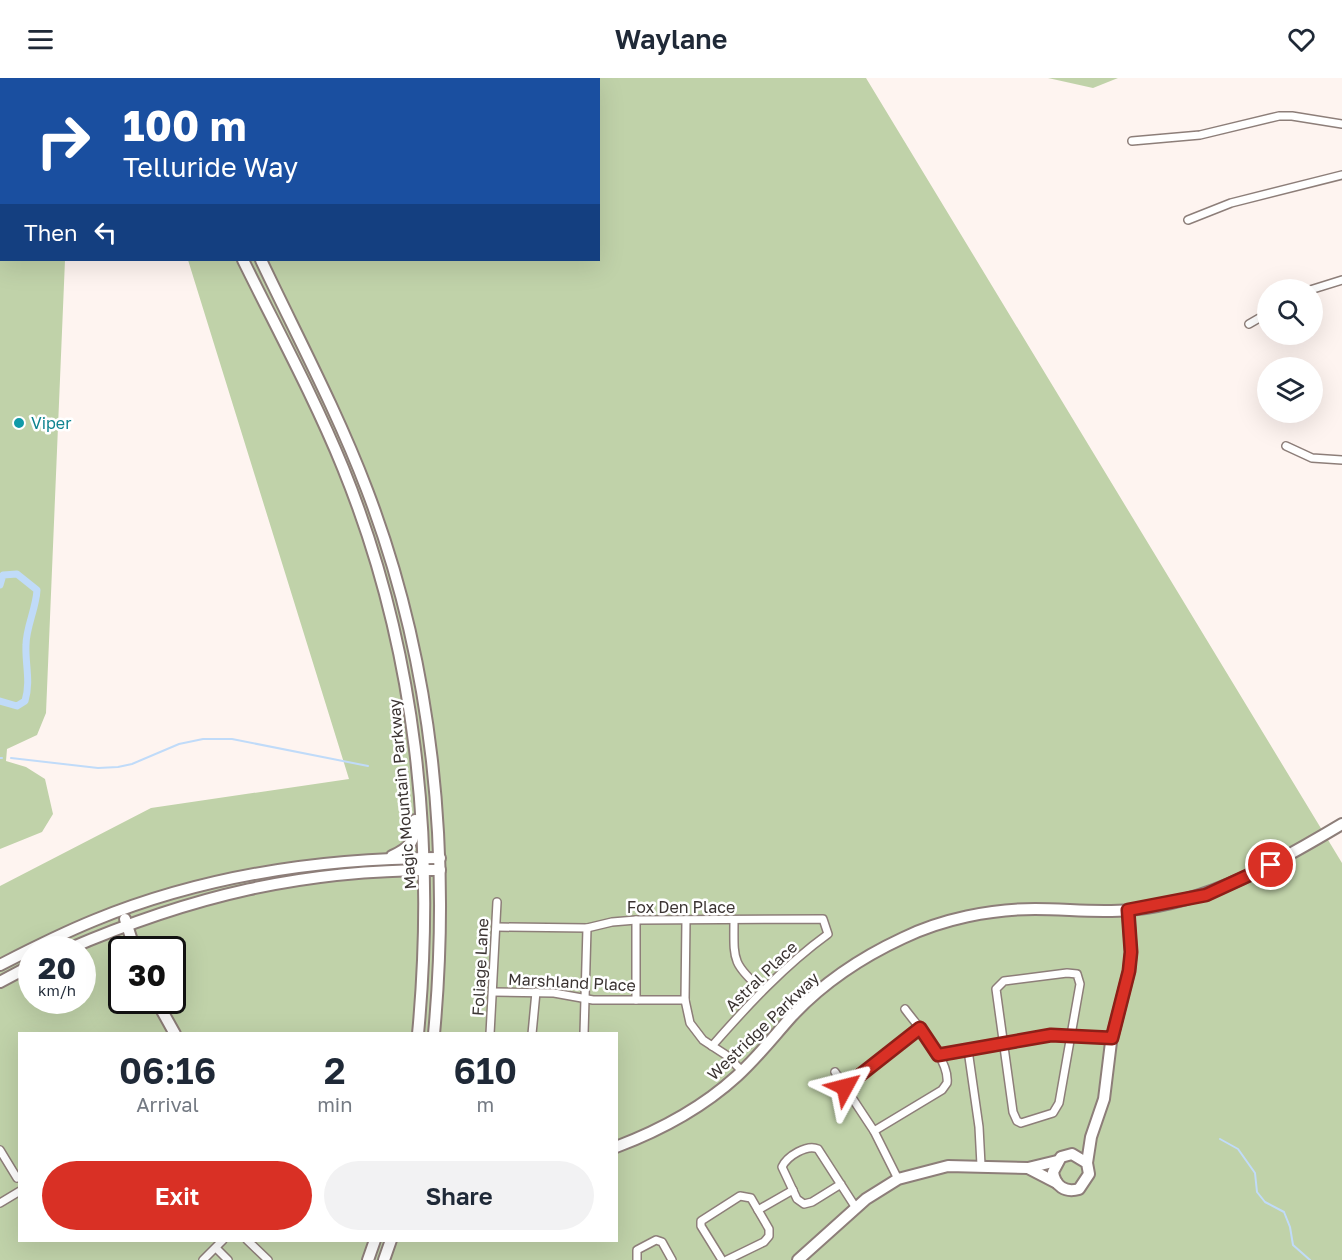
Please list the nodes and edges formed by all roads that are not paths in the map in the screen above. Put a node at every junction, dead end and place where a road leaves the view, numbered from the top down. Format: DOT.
graph roads {
  1 [pos="1342,124"];
  2 [pos="1132,141"];
  3 [pos="1342,175"];
  4 [pos="1188,220"];
  5 [pos="243,261"];
  6 [pos="261,261"];
  7 [pos="1342,280"];
  8 [pos="1323,286"];
  9 [pos="1257,319"];
  10 [pos="1249,324"];
  11 [pos="1286,446"];
  12 [pos="1342,460"];
  13 [pos="420,795"];
  14 [pos="1342,824"];
  15 [pos="389,858"];
  16 [pos="424,864"];
  17 [pos="440,864"];
  18 [pos="497,902"];
  19 [pos="122,909"];
  20 [pos="1128,910"];
  21 [pos="636,920"];
  22 [pos="686,920"];
  23 [pos="734,920"];
  24 [pos="127,925"];
  25 [pos="497,927"];
  26 [pos="826,927"];
  27 [pos="587,928"];
  28 [pos="131,936"];
  29 [pos="96,938"];
  30 [pos="0,965"];
  31 [pos="18,972"];
  32 [pos="0,982"];
  33 [pos="762,990"];
  34 [pos="494,992"];
  35 [pos="536,992"];
  36 [pos="587,999"];
  37 [pos="636,1000"];
  38 [pos="685,1000"];
  39 [pos="905,1009"];
  40 [pos="164,1014"];
  41 [pos="920,1028"];
  42 [pos="174,1032"];
  43 [pos="418,1032"];
  44 [pos="434,1032"];
  45 [pos="490,1032"];
  46 [pos="532,1032"];
  47 [pos="584,1032"];
  48 [pos="1071,1035"];
  49 [pos="1112,1038"];
  50 [pos="1003,1043"];
  51 [pos="711,1046"];
  52 [pos="968,1050"];
  53 [pos="938,1055"];
  54 [pos="742,1071"];
  55 [pos="835,1072"];
  56 [pos="845,1087"];
  57 [pos="874,1131"];
  58 [pos="1091,1137"];
  59 [pos="618,1146"];
  60 [pos="0,1150"];
  61 [pos="1072,1154"];
  62 [pos="2,1160"];
  63 [pos="1057,1161"];
  64 [pos="1087,1163"];
  65 [pos="981,1165"];
  66 [pos="1028,1168"];
  67 [pos="17,1178"];
  68 [pos="898,1179"];
  69 [pos="1057,1183"];
  70 [pos="841,1184"];
  71 [pos="793,1190"];
  72 [pos="18,1192"];
  73 [pos="0,1203"];
  74 [pos="856,1208"];
  75 [pos="758,1210"];
  76 [pos="222,1242"];
  77 [pos="249,1242"];
  78 [pos="374,1242"];
  79 [pos="390,1242"];
  80 [pos="216,1248"];
  81 [pos="203,1260"];
  82 [pos="228,1260"];
  83 [pos="268,1260"];
  84 [pos="368,1260"];
  85 [pos="384,1260"];
  86 [pos="637,1260"];
  87 [pos="672,1260"];
  88 [pos="724,1260"];
  89 [pos="798,1260"];
  1 -- 2 [label="street"];
  3 -- 4 [label="street"];
  5 -- 13 [label="main road, Magic Mountain Parkway"];
  6 -- 17 [label="main road, Magic Mountain Parkway"];
  7 -- 8 [label="street"];
  9 -- 10 [label="street"];
  11 -- 12 [label="street"];
  13 -- 15 [label="main road"];
  13 -- 16 [label="main road, Magic Mountain Parkway"];
  14 -- 20 [label="main road, Westridge Parkway"];
  15 -- 16 [label="main road"];
  15 -- 19 [label="main road"];
  16 -- 17 [label="main road"];
  16 -- 24 [label="main road"];
  16 -- 43 [label="main road, Magic Mountain Parkway"];
  17 -- 44 [label="main road, Magic Mountain Parkway"];
  18 -- 25 [label="street, Foliage Lane"];
  19 -- 24 [label="main road"];
  19 -- 30 [label="main road"];
  20 -- 49 [label="main road"];
  20 -- 54 [label="main road, Westridge Parkway"];
  21 -- 22 [label="street, Fox Den Place"];
  21 -- 27 [label="street, Fox Den Place"];
  21 -- 37 [label="street"];
  22 -- 23 [label="street, Fox Den Place"];
  22 -- 38 [label="street"];
  23 -- 26 [label="street, Fox Den Place"];
  23 -- 33 [label="street"];
  24 -- 28 [label="main road"];
  24 -- 29 [label="main road"];
  25 -- 27 [label="street, Fox Den Place"];
  25 -- 34 [label="street, Foliage Lane"];
  26 -- 33 [label="street, Astral Place"];
  27 -- 36 [label="street"];
  31 -- 32 [label="main road"];
  33 -- 51 [label="street, Astral Place"];
  34 -- 35 [label="street, Marshland Place"];
  34 -- 45 [label="street, Foliage Lane"];
  35 -- 36 [label="street, Marshland Place"];
  35 -- 46 [label="street"];
  36 -- 37 [label="street, Marshland Place"];
  36 -- 47 [label="street"];
  37 -- 38 [label="street, Marshland Place"];
  38 -- 51 [label="street"];
  39 -- 41 [label="street"];
  40 -- 42 [label="main road"];
  41 -- 53 [label="street"];
  41 -- 56 [label="street"];
  48 -- 49 [label="street"];
  48 -- 50 [label="street"];
  48 -- 50 [label="street"];
  48 -- 50 [label="street"];
  49 -- 58 [label="main road"];
  50 -- 52 [label="street"];
  51 -- 54 [label="street"];
  52 -- 53 [label="street"];
  52 -- 65 [label="street"];
  53 -- 57 [label="street"];
  54 -- 59 [label="main road, Westridge Parkway"];
  55 -- 56 [label="street"];
  56 -- 57 [label="street"];
  57 -- 68 [label="street"];
  58 -- 61 [label="main road"];
  58 -- 64 [label="main road"];
  60 -- 62 [label="street"];
  61 -- 63 [label="main road"];
  61 -- 64 [label="main road"];
  62 -- 67 [label="street"];
  63 -- 66 [label="main road"];
  63 -- 69 [label="main road"];
  64 -- 69 [label="main road"];
  65 -- 66 [label="main road"];
  65 -- 68 [label="main road"];
  66 -- 69 [label="main road"];
  68 -- 74 [label="main road"];
  70 -- 71 [label="street"];
  70 -- 71 [label="street"];
  70 -- 74 [label="street"];
  71 -- 75 [label="street"];
  72 -- 73 [label="street"];
  74 -- 89 [label="main road"];
  75 -- 88 [label="street"];
  75 -- 88 [label="street"];
  76 -- 80 [label="street"];
  77 -- 83 [label="street"];
  78 -- 84 [label="main road"];
  79 -- 85 [label="main road"];
  80 -- 81 [label="street"];
  80 -- 82 [label="street"];
  86 -- 87 [label="street"];
}
